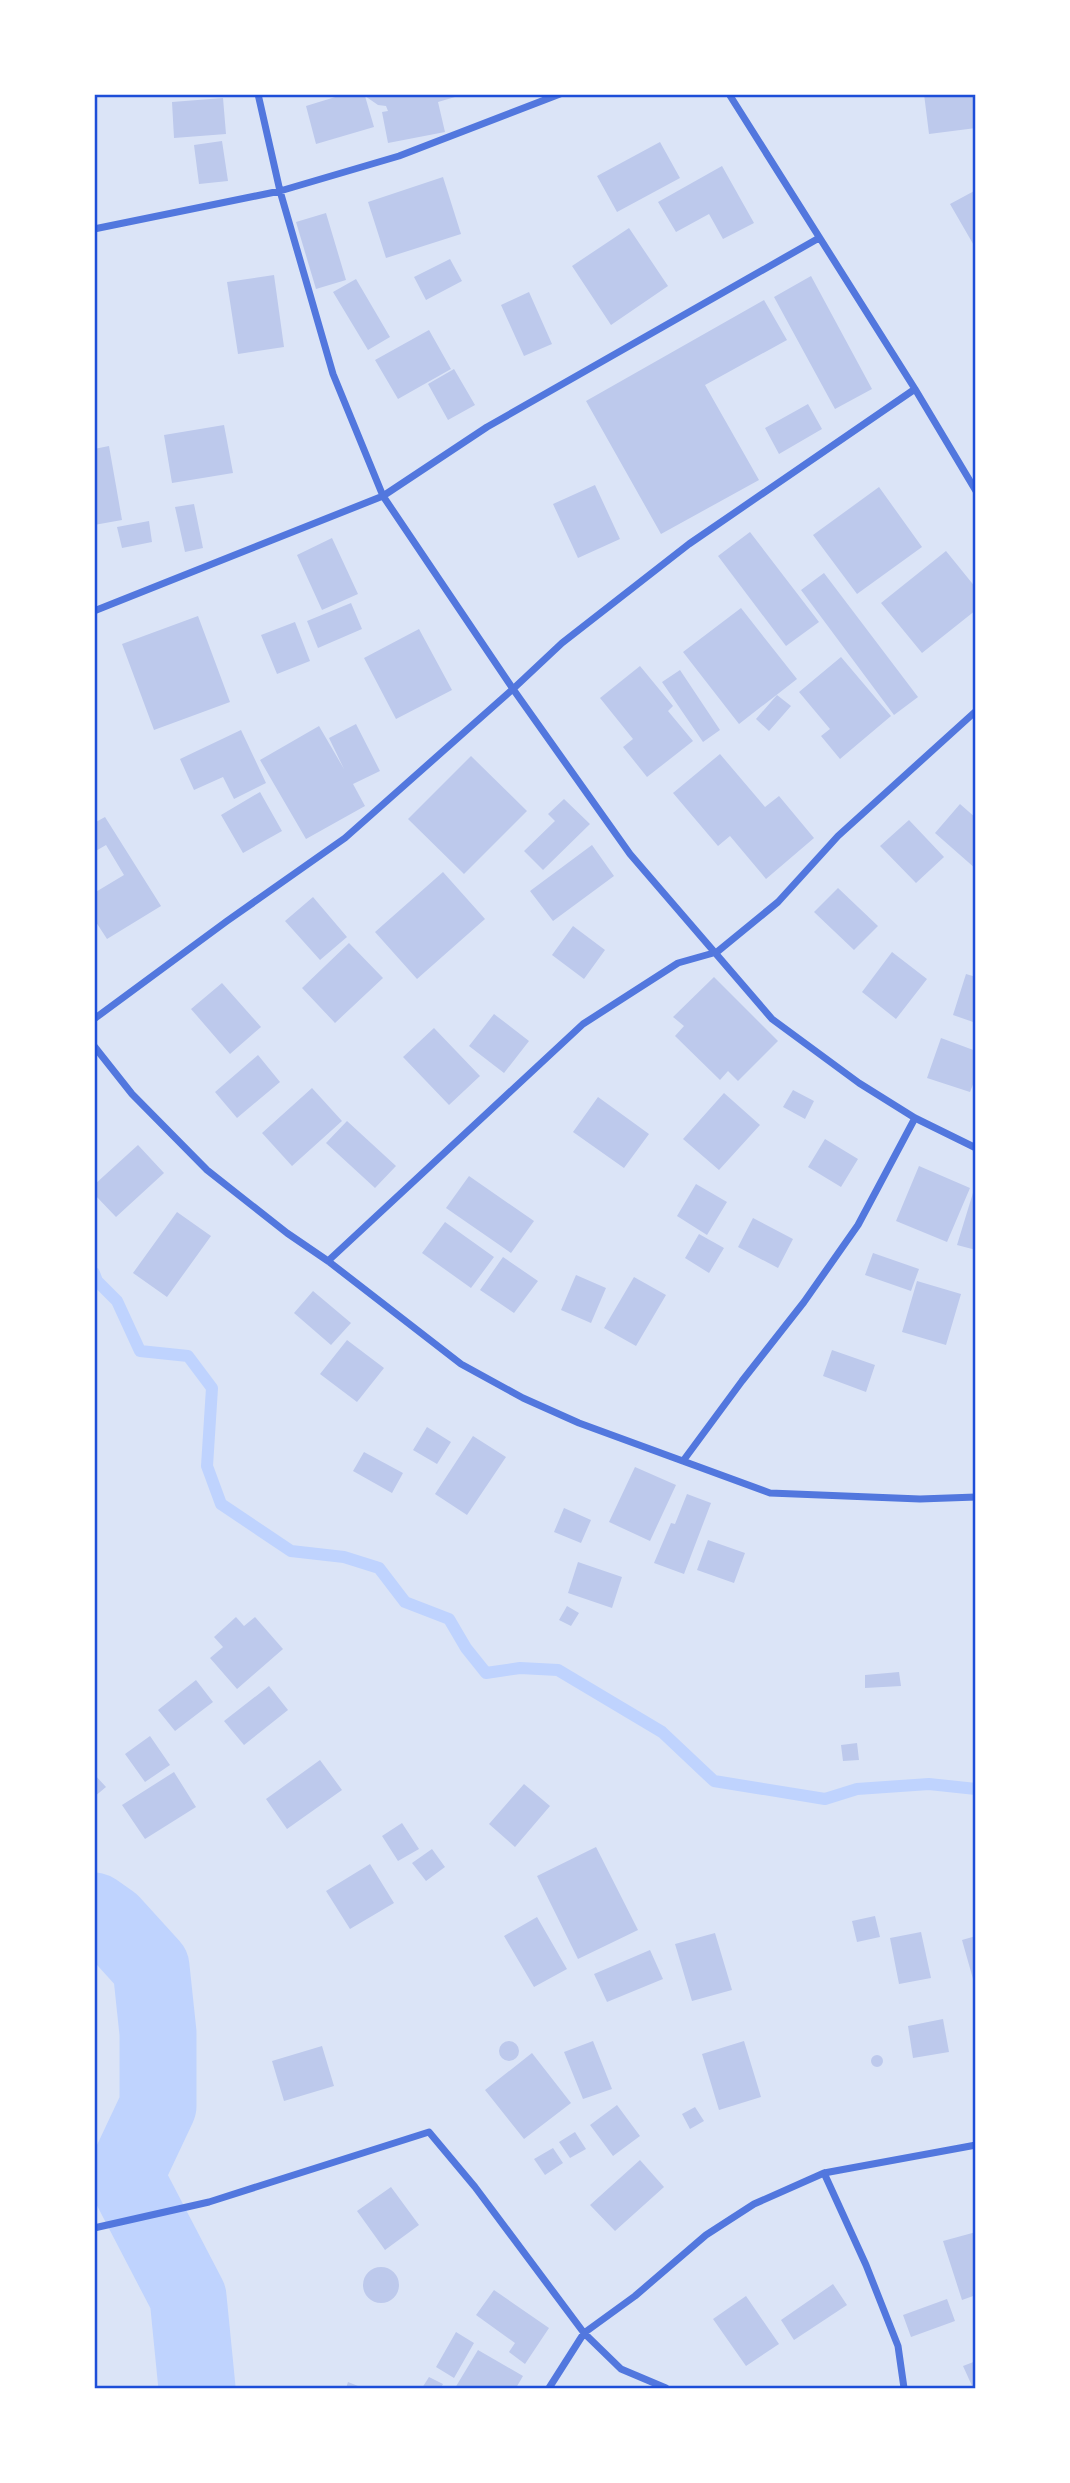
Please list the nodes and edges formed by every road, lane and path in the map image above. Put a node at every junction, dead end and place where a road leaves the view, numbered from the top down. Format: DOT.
graph roads {
  1 [pos="258,94"];
  2 [pos="560,94"];
  3 [pos="729,94"];
  4 [pos="280,191"];
  5 [pos="94,229"];
  6 [pos="819,238"];
  7 [pos="915,388"];
  8 [pos="975,491"];
  9 [pos="383,496"];
  10 [pos="94,611"];
  11 [pos="513,689"];
  12 [pos="975,711"];
  13 [pos="716,952"];
  14 [pos="94,1019"];
  15 [pos="94,1046"];
  16 [pos="915,1118"];
  17 [pos="975,1148"];
  18 [pos="328,1261"];
  19 [pos="683,1461"];
  20 [pos="975,1497"];
  21 [pos="975,2145"];
  22 [pos="824,2173"];
  23 [pos="94,2228"];
  24 [pos="584,2333"];
  25 [pos="548,2389"];
  26 [pos="666,2389"];
  27 [pos="904,2389"];
  1 -- 4 [label="street"];
  2 -- 4 [label="street"];
  3 -- 6 [label="street"];
  4 -- 5 [label="street"];
  4 -- 9 [label="street"];
  6 -- 7 [label="street"];
  6 -- 9 [label="street"];
  7 -- 8 [label="street"];
  7 -- 11 [label="street"];
  9 -- 10 [label="street"];
  9 -- 11 [label="street"];
  11 -- 13 [label="street"];
  11 -- 14 [label="street"];
  12 -- 13 [label="street"];
  13 -- 16 [label="street"];
  13 -- 18 [label="street"];
  15 -- 18 [label="street"];
  16 -- 17 [label="street"];
  16 -- 19 [label="street"];
  18 -- 19 [label="street"];
  19 -- 20 [label="street"];
  21 -- 22 [label="street"];
  22 -- 24 [label="street"];
  22 -- 27 [label="street"];
  23 -- 24 [label="street"];
  24 -- 25 [label="street"];
  24 -- 26 [label="street"];
}
